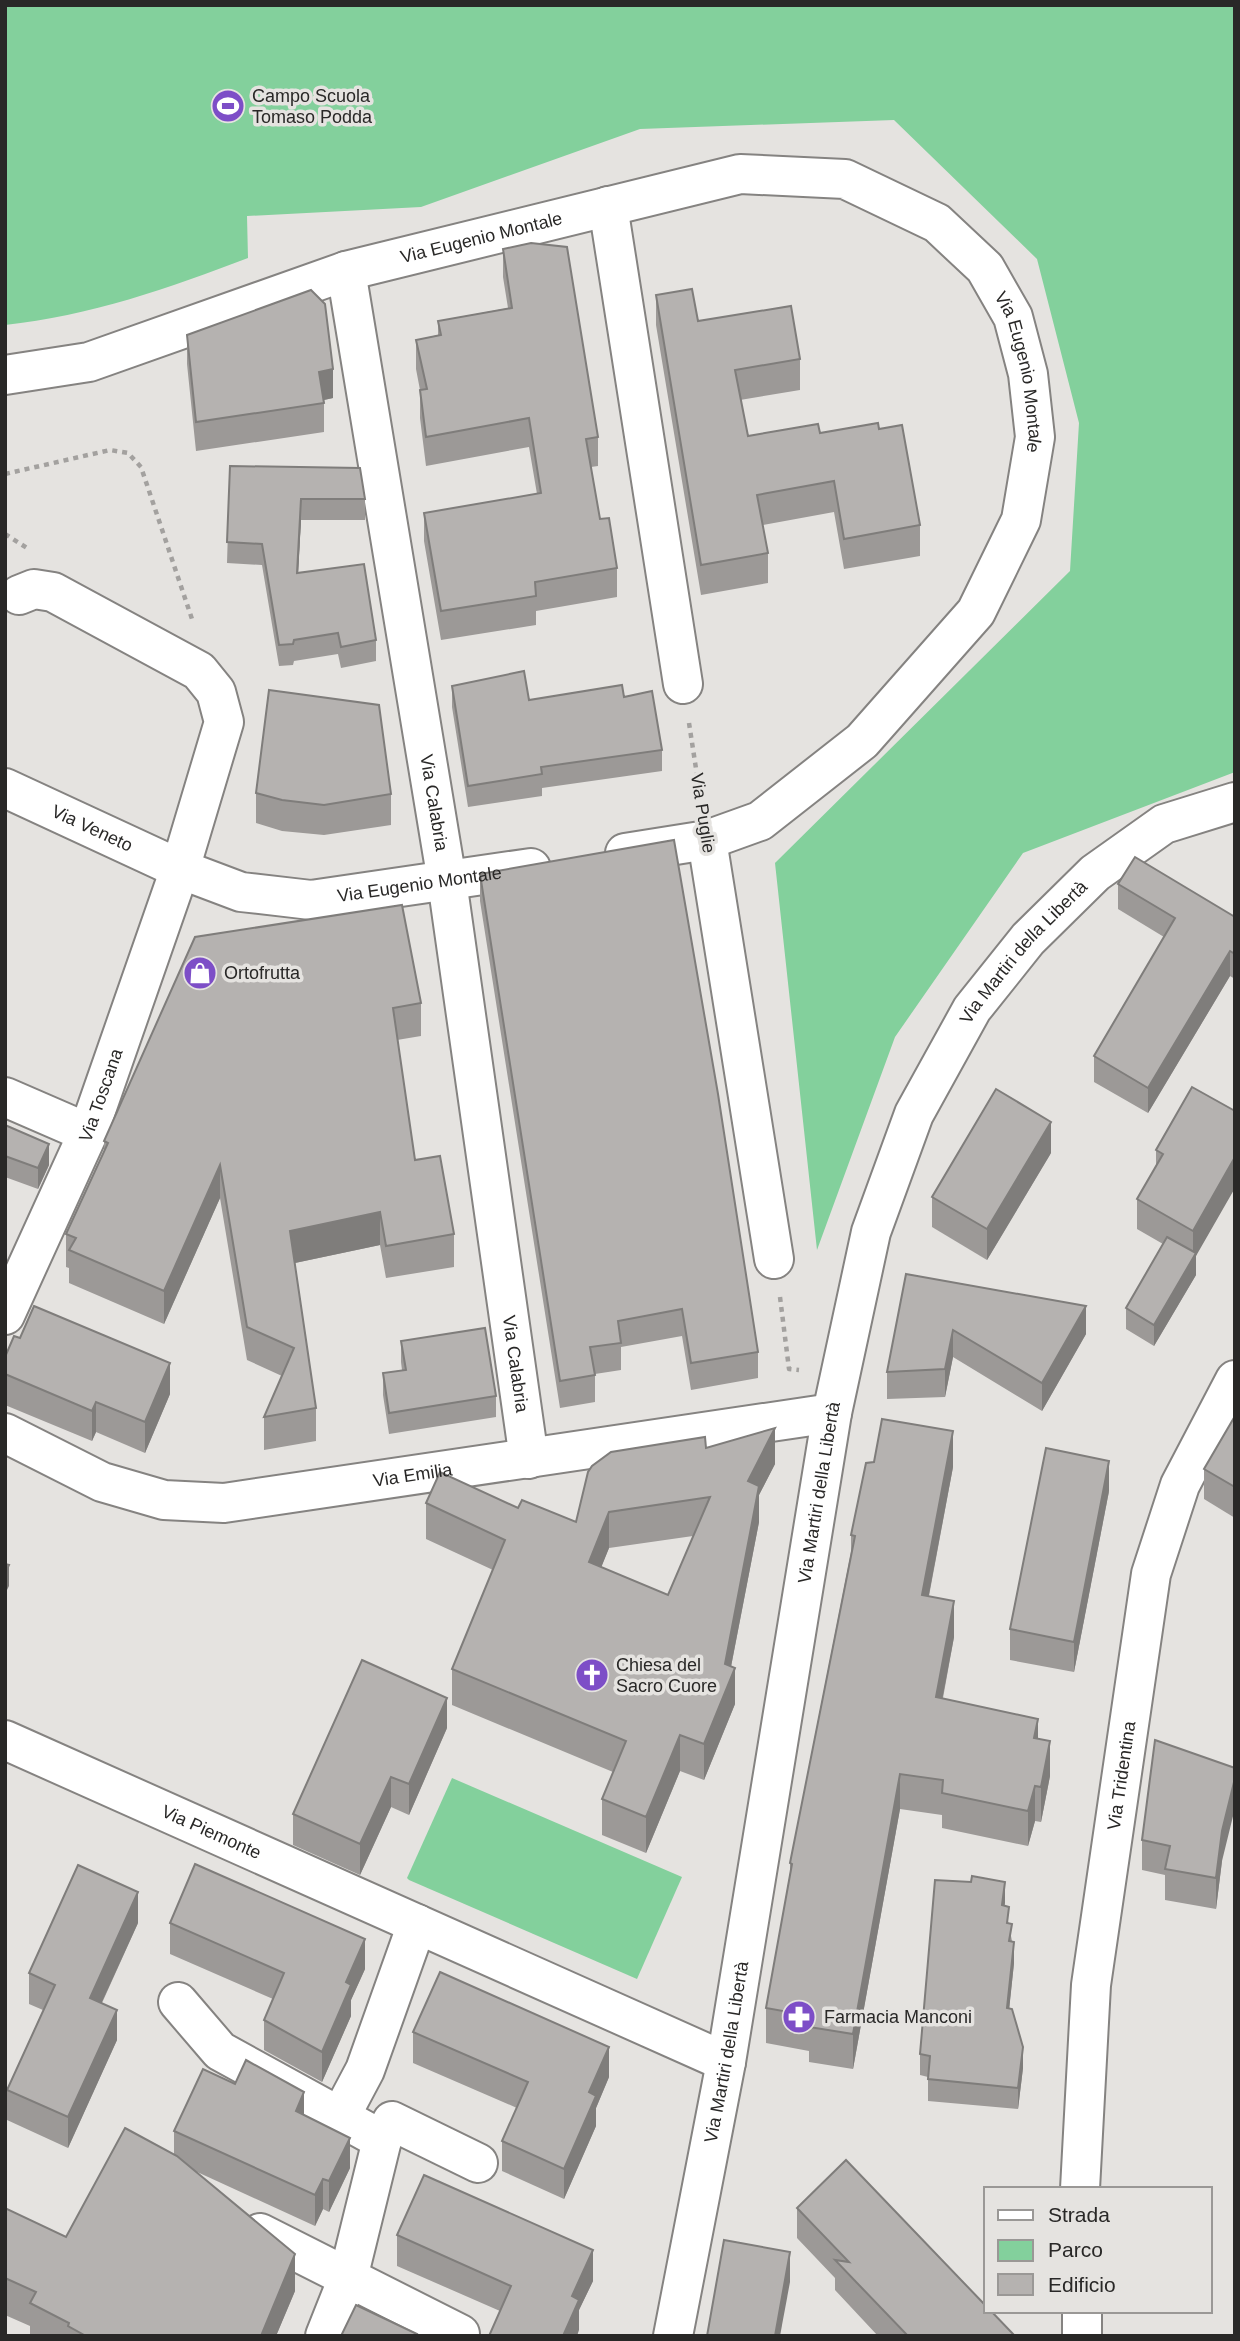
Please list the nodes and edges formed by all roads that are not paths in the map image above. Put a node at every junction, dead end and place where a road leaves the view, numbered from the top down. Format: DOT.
graph roads {
  1 [pos="608,206"];
  2 [pos="346,271"];
  3 [pos="5,375"];
  4 [pos="19,594"];
  5 [pos="683,684"];
  6 [pos="5,788"];
  7 [pos="1235,802"];
  8 [pos="707,840"];
  9 [pos="180,869"];
  10 [pos="447,881"];
  11 [pos="5,1097"];
  12 [pos="88,1133"];
  13 [pos="774,1259"];
  14 [pos="5,1315"];
  15 [pos="1235,1380"];
  16 [pos="832,1413"];
  17 [pos="5,1433"];
  18 [pos="530,1459"];
  19 [pos="5,1740"];
  20 [pos="417,1924"];
  21 [pos="178,2002"];
  22 [pos="726,2062"];
  23 [pos="340,2117"];
  24 [pos="382,2140"];
  25 [pos="478,2163"];
  26 [pos="1080,2187"];
  27 [pos="261,2233"];
  28 [pos="348,2278"];
  29 [pos="1082,2313"];
  30 [pos="460,2334"];
  31 [pos="325,2336"];
  32 [pos="673,2336"];
  33 [pos="1082,2336"];
  1 -- 2 [label="street, Via Eugenio Montale"];
  1 -- 5 [label="street"];
  1 -- 8 [label="street, Via Eugenio Montale"];
  2 -- 3 [label="street, Via Eugenio Montale"];
  2 -- 10 [label="street, Via Calabria"];
  4 -- 9 [label="street, Via Toscana"];
  6 -- 9 [label="street, Via Veneto"];
  7 -- 16 [label="street, Via Martiri della Libertà"];
  8 -- 10 [label="street, Via Eugenio Montale"];
  8 -- 13 [label="street, Via Puglie"];
  9 -- 10 [label="street, Via Eugenio Montale"];
  9 -- 12 [label="street, Via Toscana"];
  10 -- 18 [label="street, Via Calabria"];
  11 -- 12 [label="street"];
  12 -- 14 [label="street, Via Toscana"];
  15 -- 26 [label="street, Via Tridentina"];
  16 -- 18 [label="street, Via Emilia"];
  16 -- 22 [label="street, Via Martiri della Libertà"];
  17 -- 18 [label="street, Via Emilia"];
  19 -- 20 [label="street, Via Piemonte"];
  20 -- 22 [label="street, Via Piemonte"];
  20 -- 23 [label="street"];
  21 -- 23 [label="street"];
  22 -- 32 [label="street, Via Martiri della Libertà"];
  23 -- 24 [label="street"];
  24 -- 25 [label="street"];
  24 -- 28 [label="street"];
  27 -- 28 [label="street"];
  28 -- 30 [label="street"];
  28 -- 31 [label="street"];
  29 -- 33 [label="street"];
}
